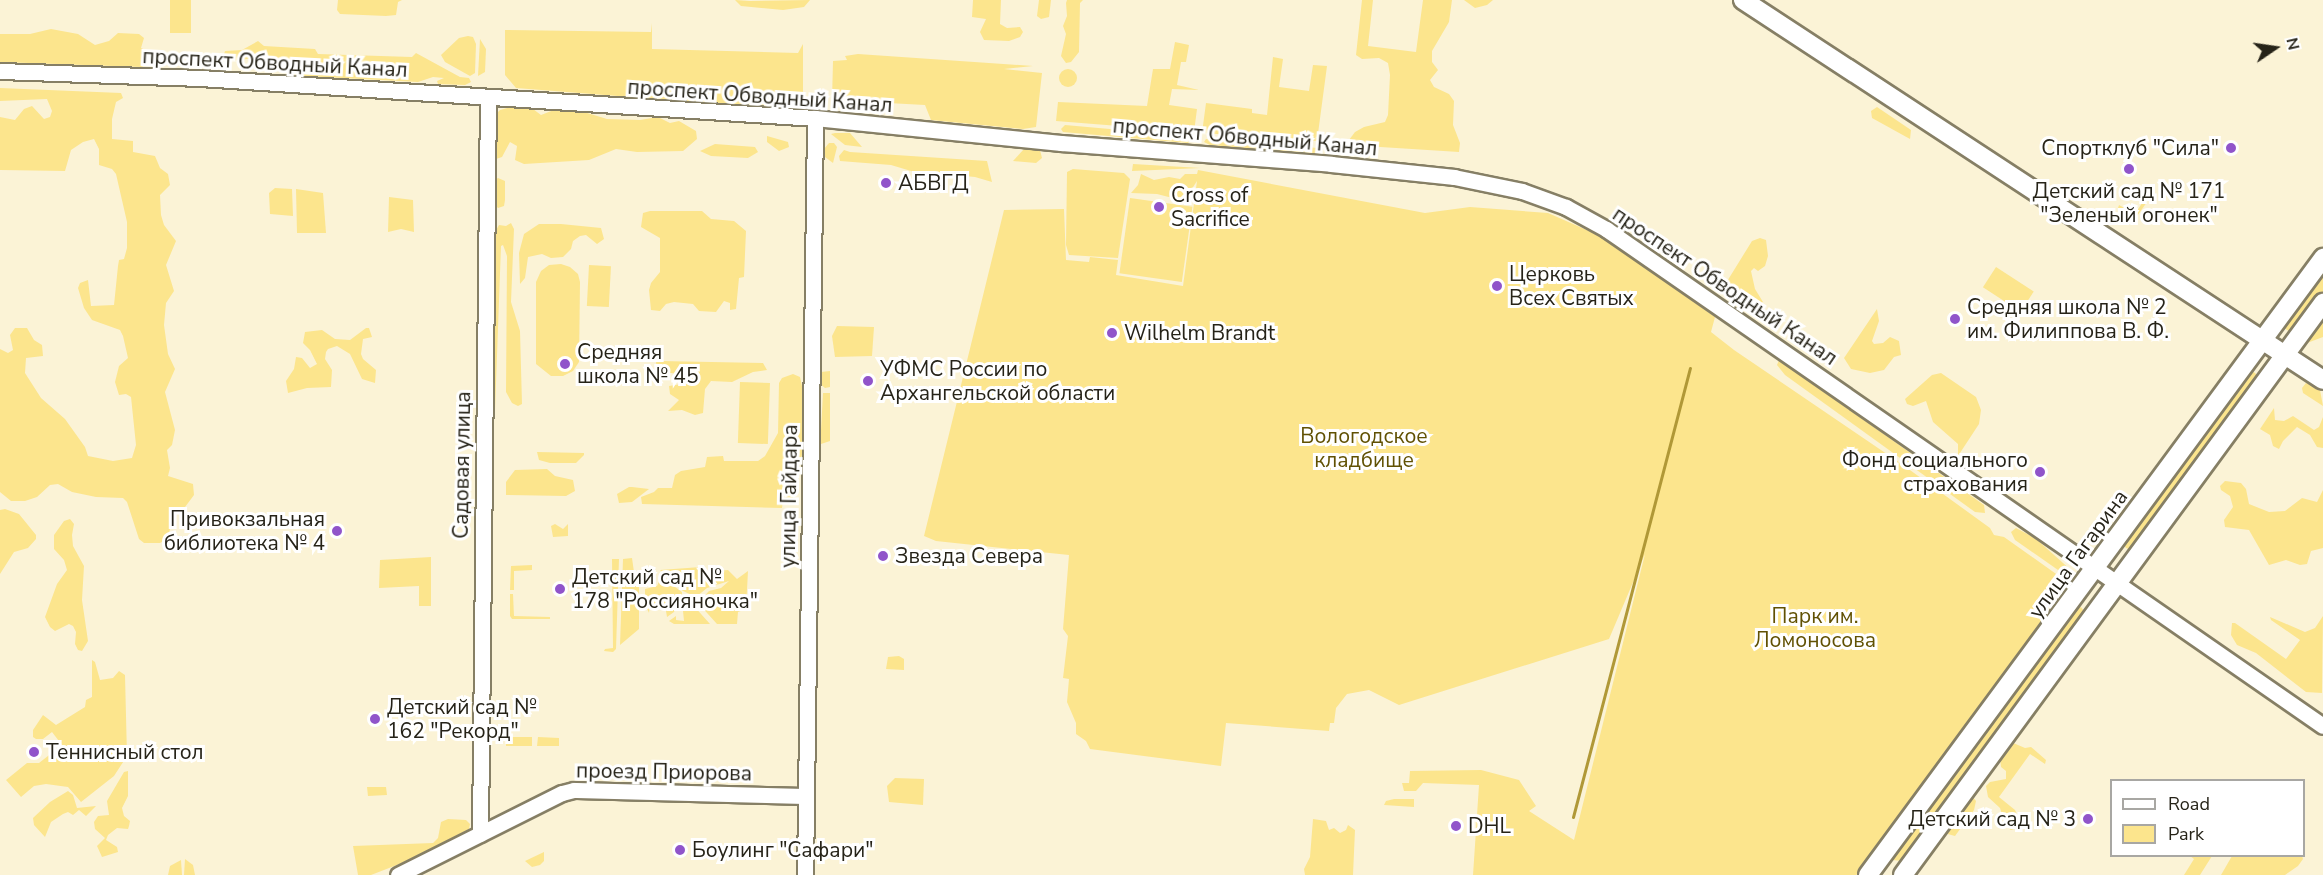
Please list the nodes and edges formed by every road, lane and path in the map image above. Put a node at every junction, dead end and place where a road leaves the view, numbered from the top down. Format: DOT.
graph roads {
  1 [pos="1743,0"];
  2 [pos="0,71"];
  3 [pos="488,98"];
  4 [pos="815,118"];
  5 [pos="2323,258"];
  6 [pos="2323,303"];
  7 [pos="2262,340"];
  8 [pos="2284,355"];
  9 [pos="2323,381"];
  10 [pos="2096,567"];
  11 [pos="2116,582"];
  12 [pos="2323,726"];
  13 [pos="806,796"];
  14 [pos="480,834"];
  15 [pos="398,875"];
  16 [pos="805,875"];
  17 [pos="1868,875"];
  18 [pos="1903,875"];
  1 -- 7 [label="main road"];
  2 -- 3 [label="main road, проспект Обводный Канал"];
  3 -- 4 [label="main road, проспект Обводный Канал"];
  3 -- 14 [label="main road, Садовая улица"];
  4 -- 10 [label="main road, проспект Обводный Канал"];
  4 -- 13 [label="main road, улица Гайдара"];
  5 -- 7 [label="main road, улица Гагарина"];
  6 -- 8 [label="main road"];
  7 -- 8 [label="main road"];
  7 -- 10 [label="main road, улица Гагарина"];
  8 -- 9 [label="main road"];
  8 -- 11 [label="main road"];
  10 -- 11 [label="main road, проспект Обводный Канал"];
  10 -- 17 [label="main road, улица Гагарина"];
  11 -- 12 [label="main road, проспект Обводный Канал"];
  11 -- 18 [label="main road"];
  13 -- 14 [label="main road, проезд Приорова"];
  13 -- 16 [label="main road, улица Гайдара"];
  14 -- 15 [label="main road, проезд Приорова"];
}
